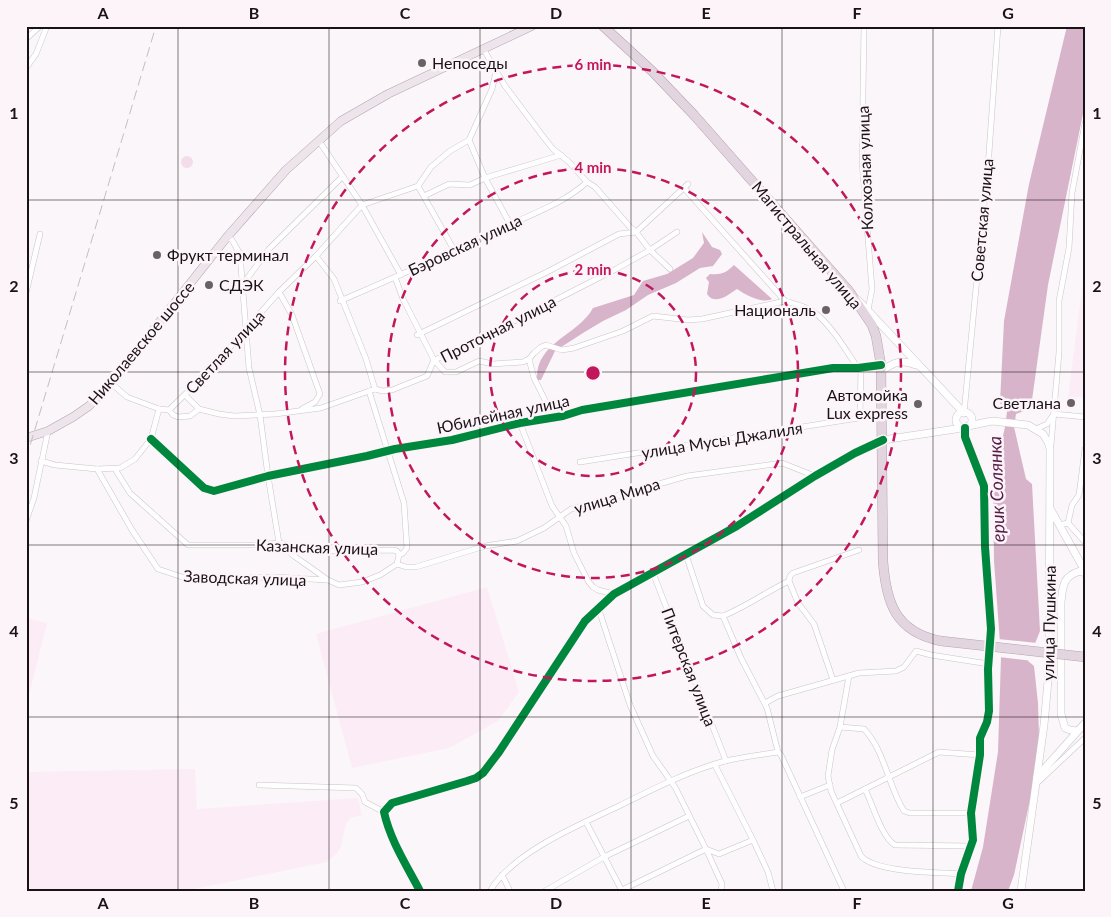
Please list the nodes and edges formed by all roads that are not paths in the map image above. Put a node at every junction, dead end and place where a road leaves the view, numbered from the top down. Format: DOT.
graph roads {
  1 [pos="40,26"];
  2 [pos="47,26"];
  3 [pos="532,26"];
  4 [pos="596,26"];
  5 [pos="603,26"];
  6 [pos="864,26"];
  7 [pos="998,26"];
  8 [pos="611,34"];
  9 [pos="26,39"];
  10 [pos="484,50"];
  11 [pos="26,68"];
  12 [pos="496,72"];
  13 [pos="1085,123"];
  14 [pos="469,140"];
  15 [pos="319,141"];
  16 [pos="561,156"];
  17 [pos="342,177"];
  18 [pos="485,178"];
  19 [pos="587,182"];
  20 [pos="418,186"];
  21 [pos="424,196"];
  22 [pos="362,206"];
  23 [pos="510,224"];
  24 [pos="636,232"];
  25 [pos="677,232"];
  26 [pos="40,234"];
  27 [pos="228,237"];
  28 [pos="454,250"];
  29 [pos="650,250"];
  30 [pos="316,256"];
  31 [pos="670,270"];
  32 [pos="402,275"];
  33 [pos="395,277"];
  34 [pos="243,284"];
  35 [pos="849,291"];
  36 [pos="279,292"];
  37 [pos="26,294"];
  38 [pos="342,300"];
  39 [pos="785,301"];
  40 [pos="868,310"];
  41 [pos="247,328"];
  42 [pos="419,334"];
  43 [pos="434,360"];
  44 [pos="530,360"];
  45 [pos="859,367"];
  46 [pos="882,368"];
  47 [pos="924,372"];
  48 [pos="111,383"];
  49 [pos="376,389"];
  50 [pos="369,391"];
  51 [pos="186,395"];
  52 [pos="159,409"];
  53 [pos="199,409"];
  54 [pos="169,410"];
  55 [pos="299,411"];
  56 [pos="966,413"];
  57 [pos="1054,414"];
  58 [pos="260,415"];
  59 [pos="548,418"];
  60 [pos="1084,418"];
  61 [pos="992,421"];
  62 [pos="520,423"];
  63 [pos="965,427"];
  64 [pos="1036,429"];
  65 [pos="48,431"];
  66 [pos="26,438"];
  67 [pos="151,439"];
  68 [pos="883,440"];
  69 [pos="1085,449"];
  70 [pos="387,450"];
  71 [pos="1050,450"];
  72 [pos="41,461"];
  73 [pos="580,462"];
  74 [pos="97,469"];
  75 [pos="115,469"];
  76 [pos="268,476"];
  77 [pos="815,476"];
  78 [pos="1082,496"];
  79 [pos="1050,508"];
  80 [pos="559,518"];
  81 [pos="26,521"];
  82 [pos="1068,523"];
  83 [pos="1059,525"];
  84 [pos="1085,542"];
  85 [pos="279,543"];
  86 [pos="859,550"];
  87 [pos="399,555"];
  88 [pos="686,555"];
  89 [pos="397,564"];
  90 [pos="1085,572"];
  91 [pos="653,573"];
  92 [pos="328,580"];
  93 [pos="789,581"];
  94 [pos="614,594"];
  95 [pos="598,608"];
  96 [pos="723,616"];
  97 [pos="1085,658"];
  98 [pos="989,664"];
  99 [pos="849,676"];
  100 [pos="832,680"];
  101 [pos="764,703"];
  102 [pos="1085,723"];
  103 [pos="840,727"];
  104 [pos="1077,731"];
  105 [pos="1085,738"];
  106 [pos="778,752"];
  107 [pos="980,755"];
  108 [pos="726,761"];
  109 [pos="716,765"];
  110 [pos="889,776"];
  111 [pos="1037,780"];
  112 [pos="670,782"];
  113 [pos="830,784"];
  114 [pos="259,785"];
  115 [pos="866,789"];
  116 [pos="800,797"];
  117 [pos="837,803"];
  118 [pos="384,812"];
  119 [pos="971,813"];
  120 [pos="689,816"];
  121 [pos="586,822"];
  122 [pos="753,840"];
  123 [pos="971,846"];
  124 [pos="706,849"];
  125 [pos="604,857"];
  126 [pos="961,874"];
  127 [pos="502,875"];
  128 [pos="621,890"];
  129 [pos="722,890"];
  130 [pos="420,891"];
  131 [pos="490,891"];
  132 [pos="510,891"];
  133 [pos="545,891"];
  134 [pos="773,891"];
  135 [pos="844,891"];
  136 [pos="958,891"];
  137 [pos="1021,891"];
  1 -- 9 [label="street"];
  2 -- 11 [label="street"];
  3 -- 10 [label="main road, Николаевское шоссе"];
  4 -- 8 [label="main road"];
  5 -- 8 [label="highway, Магистральная улица"];
  6 -- 40 [label="street, Колхозная улица"];
  7 -- 56 [label="street, Советская улица"];
  8 -- 35 [label="highway, Магистральная улица"];
  10 -- 12 [label="street"];
  10 -- 15 [label="main road, Николаевское шоссе"];
  12 -- 14 [label="street"];
  12 -- 16 [label="street"];
  13 -- 57 [label="street"];
  14 -- 18 [label="street"];
  14 -- 20 [label="street"];
  15 -- 17 [label="street"];
  15 -- 27 [label="main road, Николаевское шоссе"];
  16 -- 18 [label="street"];
  16 -- 19 [label="street"];
  17 -- 22 [label="street"];
  17 -- 34 [label="street"];
  18 -- 21 [label="street"];
  18 -- 23 [label="street"];
  19 -- 23 [label="street, Бэровская улица"];
  19 -- 24 [label="street"];
  20 -- 21 [label="street"];
  20 -- 22 [label="street"];
  21 -- 28 [label="street"];
  22 -- 30 [label="street, Светлая улица"];
  22 -- 32 [label="street"];
  23 -- 28 [label="street, Бэровская улица"];
  24 -- 29 [label="street"];
  24 -- 39 [label="street"];
  24 -- 42 [label="street"];
  25 -- 29 [label="street, Проточная улица"];
  26 -- 37 [label="street"];
  27 -- 34 [label="street"];
  27 -- 48 [label="main road, Николаевское шоссе"];
  28 -- 32 [label="street, Бэровская улица"];
  29 -- 31 [label="street"];
  29 -- 43 [label="street, Проточная улица"];
  30 -- 36 [label="street, Светлая улица"];
  30 -- 38 [label="street"];
  32 -- 33 [label="street, Бэровская улица"];
  33 -- 38 [label="street, Бэровская улица"];
  33 -- 42 [label="street"];
  34 -- 41 [label="street"];
  35 -- 40 [label="main road"];
  35 -- 46 [label="highway, Магистральная улица"];
  36 -- 41 [label="street, Светлая улица"];
  36 -- 55 [label="street"];
  38 -- 49 [label="street"];
  39 -- 44 [label="street"];
  39 -- 45 [label="street"];
  40 -- 47 [label="main road"];
  41 -- 51 [label="street, Светлая улица"];
  41 -- 58 [label="street"];
  42 -- 43 [label="street"];
  43 -- 44 [label="street"];
  43 -- 49 [label="street, Проточная улица"];
  44 -- 59 [label="street"];
  45 -- 46 [label="street, Юбилейная улица"];
  45 -- 59 [label="street, Юбилейная улица"];
  45 -- 73 [label="street, улица Мусы Джалиля"];
  46 -- 47 [label="main road"];
  46 -- 68 [label="highway, Магистральная улица"];
  47 -- 56 [label="main road"];
  48 -- 52 [label="street"];
  48 -- 65 [label="main road, Николаевское шоссе"];
  49 -- 50 [label="street, Проточная улица"];
  50 -- 55 [label="street, Проточная улица"];
  50 -- 70 [label="street"];
  51 -- 53 [label="street"];
  51 -- 54 [label="street, Светлая улица"];
  52 -- 54 [label="street"];
  52 -- 67 [label="street"];
  53 -- 54 [label="street"];
  53 -- 58 [label="street, Проточная улица"];
  55 -- 58 [label="street, Проточная улица"];
  56 -- 61 [label="main road"];
  56 -- 63 [label="main road"];
  56 -- 63 [label="main road"];
  57 -- 60 [label="street"];
  57 -- 64 [label="street"];
  57 -- 71 [label="street"];
  58 -- 76 [label="street"];
  59 -- 62 [label="street, Юбилейная улица"];
  61 -- 63 [label="main road"];
  61 -- 64 [label="main road"];
  62 -- 70 [label="street, Юбилейная улица"];
  62 -- 80 [label="street"];
  63 -- 68 [label="main road"];
  63 -- 98 [label="street"];
  64 -- 71 [label="main road"];
  65 -- 66 [label="main road, Николаевское шоссе"];
  65 -- 72 [label="street"];
  67 -- 75 [label="street"];
  67 -- 76 [label="street, Юбилейная улица"];
  68 -- 77 [label="street"];
  68 -- 97 [label="highway, Магистральная улица, bridge"];
  69 -- 78 [label="street"];
  70 -- 76 [label="street, Юбилейная улица"];
  70 -- 87 [label="street"];
  71 -- 79 [label="main road, улица Пушкина"];
  72 -- 74 [label="street"];
  72 -- 81 [label="street"];
  74 -- 75 [label="street"];
  74 -- 92 [label="street, Заводская улица"];
  75 -- 85 [label="street, Казанская улица"];
  76 -- 85 [label="street"];
  77 -- 80 [label="street, улица Мира"];
  77 -- 88 [label="street"];
  78 -- 82 [label="street"];
  79 -- 83 [label="main road"];
  79 -- 111 [label="main road, улица Пушкина"];
  80 -- 89 [label="street, улица Мира"];
  80 -- 94 [label="street"];
  82 -- 83 [label="street"];
  82 -- 84 [label="street"];
  83 -- 90 [label="main road"];
  85 -- 87 [label="street, Казанская улица"];
  85 -- 92 [label="street"];
  86 -- 93 [label="street"];
  87 -- 89 [label="street"];
  88 -- 91 [label="street"];
  88 -- 96 [label="street"];
  89 -- 92 [label="street, Заводская улица"];
  90 -- 104 [label="main road"];
  91 -- 94 [label="street"];
  91 -- 108 [label="street, Питерская улица"];
  93 -- 96 [label="street"];
  93 -- 100 [label="street"];
  94 -- 95 [label="street"];
  95 -- 112 [label="street"];
  95 -- 118 [label="street"];
  96 -- 101 [label="street"];
  98 -- 99 [label="street"];
  98 -- 107 [label="street"];
  99 -- 100 [label="street"];
  99 -- 103 [label="street"];
  100 -- 101 [label="street"];
  101 -- 106 [label="street"];
  102 -- 104 [label="main road"];
  103 -- 110 [label="street"];
  103 -- 113 [label="street"];
  104 -- 111 [label="main road"];
  105 -- 111 [label="street"];
  106 -- 108 [label="street"];
  106 -- 116 [label="street"];
  107 -- 110 [label="street"];
  107 -- 119 [label="street"];
  108 -- 109 [label="street"];
  109 -- 112 [label="street"];
  109 -- 122 [label="street"];
  110 -- 115 [label="street"];
  110 -- 119 [label="street"];
  111 -- 137 [label="main road, улица Пушкина"];
  112 -- 120 [label="street"];
  112 -- 121 [label="street"];
  113 -- 116 [label="street"];
  113 -- 117 [label="street"];
  114 -- 118 [label="street"];
  115 -- 117 [label="street"];
  115 -- 123 [label="street"];
  116 -- 135 [label="street"];
  117 -- 126 [label="street"];
  118 -- 130 [label="street"];
  119 -- 123 [label="street"];
  120 -- 124 [label="street"];
  120 -- 125 [label="street"];
  121 -- 125 [label="street"];
  121 -- 127 [label="street"];
  122 -- 124 [label="street"];
  122 -- 134 [label="street"];
  123 -- 126 [label="street"];
  124 -- 128 [label="street"];
  124 -- 129 [label="street"];
  125 -- 128 [label="street"];
  125 -- 133 [label="street"];
  126 -- 136 [label="street"];
  127 -- 131 [label="street"];
  127 -- 132 [label="street"];
}
